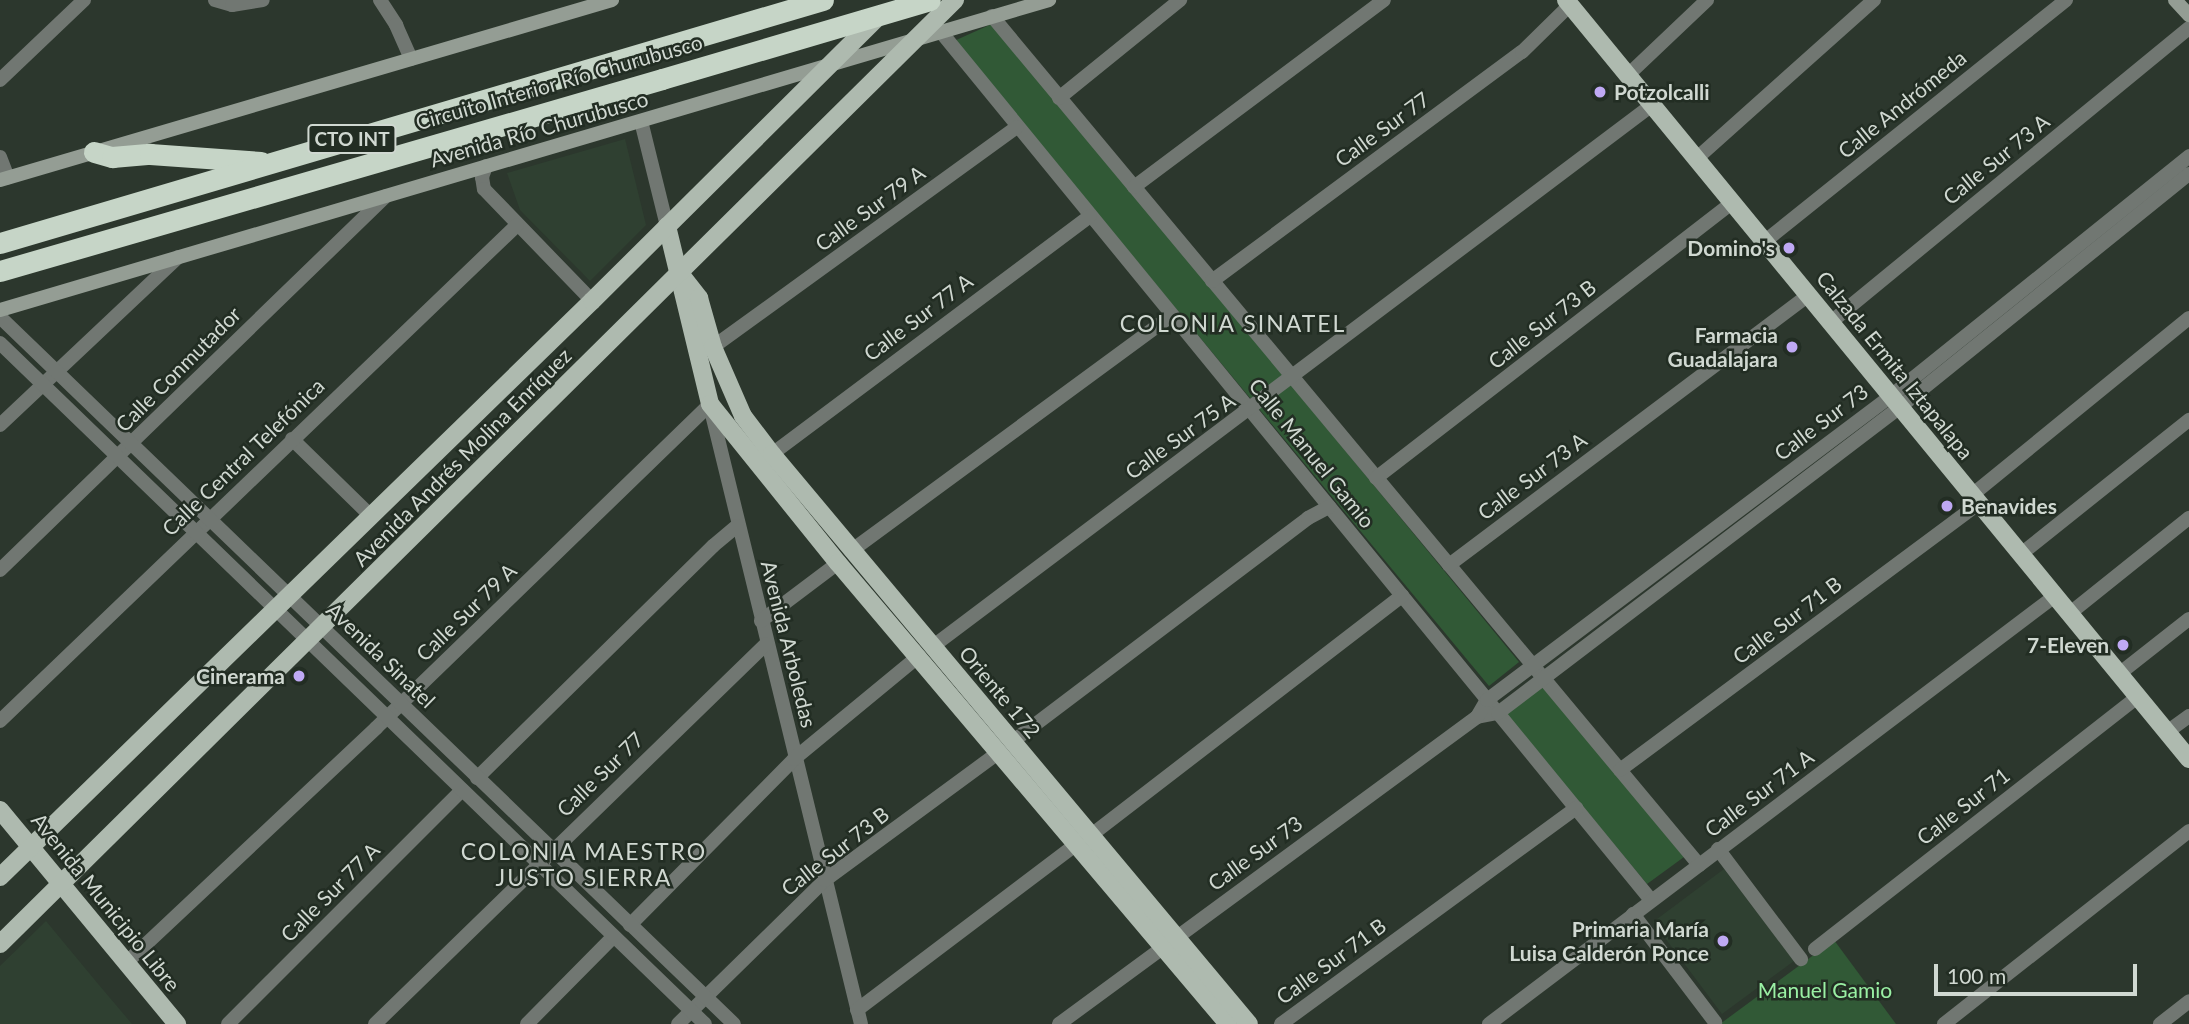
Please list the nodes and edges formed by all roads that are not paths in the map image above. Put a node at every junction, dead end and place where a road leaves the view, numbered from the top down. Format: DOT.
graph roads {
  1 [pos="84,0"];
  2 [pos="215,0"];
  3 [pos="264,0"];
  4 [pos="380,0"];
  5 [pos="612,0"];
  6 [pos="823,0"];
  7 [pos="895,0"];
  8 [pos="930,0"];
  9 [pos="956,0"];
  10 [pos="1049,0"];
  11 [pos="1180,0"];
  12 [pos="1384,0"];
  13 [pos="1707,0"];
  14 [pos="1874,0"];
  15 [pos="2066,0"];
  16 [pos="2175,0"];
  17 [pos="594,3"];
  18 [pos="1568,3"];
  19 [pos="575,5"];
  20 [pos="2189,15"];
  21 [pos="992,16"];
  22 [pos="2189,28"];
  23 [pos="941,32"];
  24 [pos="915,39"];
  25 [pos="411,59"];
  26 [pos="830,65"];
  27 [pos="1628,75"];
  28 [pos="0,80"];
  29 [pos="1059,98"];
  30 [pos="1653,105"];
  31 [pos="641,121"];
  32 [pos="1017,127"];
  33 [pos="94,152"];
  34 [pos="2189,156"];
  35 [pos="0,157"];
  36 [pos="1696,159"];
  37 [pos="273,163"];
  38 [pos="486,166"];
  39 [pos="2189,174"];
  40 [pos="4,179"];
  41 [pos="1134,187"];
  42 [pos="386,196"];
  43 [pos="1732,203"];
  44 [pos="1090,216"];
  45 [pos="517,225"];
  46 [pos="667,226"];
  47 [pos="1764,242"];
  48 [pos="0,243"];
  49 [pos="178,257"];
  50 [pos="0,271"];
  51 [pos="680,273"];
  52 [pos="1212,281"];
  53 [pos="1808,295"];
  54 [pos="592,301"];
  55 [pos="0,310"];
  56 [pos="1172,315"];
  57 [pos="0,317"];
  58 [pos="2189,318"];
  59 [pos="1830,323"];
  60 [pos="0,343"];
  61 [pos="713,347"];
  62 [pos="57,372"];
  63 [pos="1293,377"];
  64 [pos="727,383"];
  65 [pos="43,384"];
  66 [pos="1895,401"];
  67 [pos="710,404"];
  68 [pos="1250,410"];
  69 [pos="2189,420"];
  70 [pos="0,425"];
  71 [pos="292,439"];
  72 [pos="132,444"];
  73 [pos="772,454"];
  74 [pos="118,458"];
  75 [pos="1376,478"];
  76 [pos="1975,499"];
  77 [pos="1329,506"];
  78 [pos="369,515"];
  79 [pos="209,518"];
  80 [pos="2189,518"];
  81 [pos="737,526"];
  82 [pos="195,531"];
  83 [pos="2021,554"];
  84 [pos="844,557"];
  85 [pos="1449,565"];
  86 [pos="0,570"];
  87 [pos="290,595"];
  88 [pos="1402,596"];
  89 [pos="2055,596"];
  90 [pos="276,608"];
  91 [pos="2069,614"];
  92 [pos="2189,619"];
  93 [pos="761,621"];
  94 [pos="322,627"];
  95 [pos="309,640"];
  96 [pos="766,643"];
  97 [pos="925,651"];
  98 [pos="1532,665"];
  99 [pos="2119,674"];
  100 [pos="1543,678"];
  101 [pos="2138,697"];
  102 [pos="1488,700"];
  103 [pos="401,703"];
  104 [pos="1498,713"];
  105 [pos="2189,716"];
  106 [pos="388,717"];
  107 [pos="1477,717"];
  108 [pos="0,721"];
  109 [pos="2167,732"];
  110 [pos="1005,748"];
  111 [pos="794,759"];
  112 [pos="2189,759"];
  113 [pos="1620,770"];
  114 [pos="477,778"];
  115 [pos="462,790"];
  116 [pos="1576,808"];
  117 [pos="0,810"];
  118 [pos="2189,831"];
  119 [pos="1082,840"];
  120 [pos="31,846"];
  121 [pos="1718,849"];
  122 [pos="552,850"];
  123 [pos="537,864"];
  124 [pos="1699,865"];
  125 [pos="0,877"];
  126 [pos="825,880"];
  127 [pos="62,883"];
  128 [pos="1651,900"];
  129 [pos="1633,914"];
  130 [pos="630,925"];
  131 [pos="613,937"];
  132 [pos="1169,941"];
  133 [pos="0,944"];
  134 [pos="1815,949"];
  135 [pos="1801,959"];
  136 [pos="127,962"];
  137 [pos="706,997"];
  138 [pos="2189,1001"];
  139 [pos="691,1011"];
  140 [pos="859,1017"];
  141 [pos="1715,1023"];
  142 [pos="177,1024"];
  143 [pos="228,1024"];
  144 [pos="375,1024"];
  145 [pos="527,1024"];
  146 [pos="678,1024"];
  147 [pos="705,1024"];
  148 [pos="734,1024"];
  149 [pos="1059,1024"];
  150 [pos="1228,1024"];
  151 [pos="1249,1024"];
  152 [pos="1281,1024"];
  153 [pos="1489,1024"];
  154 [pos="1944,1024"];
  155 [pos="2160,1024"];
  1 -- 28 [label="street"];
  2 -- 3 [label="street"];
  4 -- 25 [label="street"];
  5 -- 17 [label="main road"];
  6 -- 37 [label="highway, Circuito Interior Río Churubusco / CTO INT"];
  7 -- 26 [label="main road, Avenida Andrés Molina Enríquez"];
  8 -- 50 [label="highway, Circuito Interior Río Churubusco / CTO INT, bridge"];
  9 -- 24 [label="main road, Avenida Andrés Molina Enríquez"];
  10 -- 21 [label="main road, Avenida Río Churubusco"];
  11 -- 29 [label="street"];
  12 -- 41 [label="street"];
  13 -- 27 [label="street"];
  14 -- 36 [label="street"];
  15 -- 47 [label="street, Calle Andrómeda"];
  16 -- 20 [label="main road"];
  17 -- 19 [label="main road"];
  18 -- 27 [label="main road, Calzada Ermita Iztapalapa"];
  18 -- 52 [label="street, Calle Sur 77"];
  19 -- 25 [label="main road"];
  21 -- 23 [label="main road, Avenida Río Churubusco"];
  21 -- 29 [label="street, Calle Manuel Gamio"];
  22 -- 59 [label="street, Calle Sur 73 A"];
  23 -- 24 [label="main road, Avenida Río Churubusco"];
  23 -- 32 [label="street, Calle Manuel Gamio"];
  24 -- 26 [label="main road, Avenida Río Churubusco"];
  24 -- 51 [label="main road, Avenida Andrés Molina Enríquez"];
  25 -- 33 [label="main road"];
  26 -- 31 [label="main road, Avenida Río Churubusco"];
  26 -- 46 [label="main road, Avenida Andrés Molina Enríquez"];
  27 -- 30 [label="main road, Calzada Ermita Iztapalapa"];
  29 -- 41 [label="street, Calle Manuel Gamio"];
  30 -- 36 [label="main road, Calzada Ermita Iztapalapa"];
  30 -- 63 [label="street, Calle Sur 75 A"];
  31 -- 38 [label="main road, Avenida Río Churubusco"];
  31 -- 46 [label="street, Avenida Arboledas"];
  32 -- 44 [label="street, Calle Manuel Gamio"];
  32 -- 61 [label="street, Calle Sur 79 A"];
  33 -- 37 [label="highway"];
  33 -- 40 [label="main road"];
  34 -- 66 [label="street, Calle Sur 73"];
  35 -- 40 [label="street"];
  36 -- 43 [label="main road, Calzada Ermita Iztapalapa"];
  37 -- 48 [label="highway, Circuito Interior Río Churubusco / CTO INT"];
  38 -- 42 [label="main road, Avenida Río Churubusco"];
  38 -- 45 [label="street"];
  39 -- 66 [label="street, Calle Sur 73"];
  41 -- 52 [label="street, Calle Manuel Gamio"];
  42 -- 49 [label="main road, Avenida Río Churubusco"];
  42 -- 72 [label="street, Calle Conmutador"];
  43 -- 47 [label="main road, Calzada Ermita Iztapalapa"];
  43 -- 75 [label="street, Calle Sur 73 B"];
  44 -- 56 [label="street, Calle Manuel Gamio"];
  44 -- 73 [label="street, Calle Sur 77 A"];
  45 -- 54 [label="street"];
  45 -- 71 [label="street, Calle Central Telefónica"];
  46 -- 51 [label="main road, Avenida Arboledas"];
  46 -- 54 [label="main road, Avenida Andrés Molina Enríquez"];
  47 -- 53 [label="main road, Calzada Ermita Iztapalapa"];
  49 -- 55 [label="main road, Avenida Río Churubusco"];
  49 -- 62 [label="street"];
  51 -- 61 [label="main road, Avenida Arboledas"];
  51 -- 67 [label="main road, Avenida Arboledas"];
  51 -- 94 [label="main road, Avenida Andrés Molina Enríquez"];
  52 -- 63 [label="street, Calle Manuel Gamio"];
  53 -- 59 [label="main road, Calzada Ermita Iztapalapa"];
  53 -- 85 [label="street, Calle Sur 73 A"];
  54 -- 78 [label="main road, Avenida Andrés Molina Enríquez"];
  56 -- 68 [label="street, Calle Manuel Gamio"];
  56 -- 84 [label="street"];
  57 -- 62 [label="street, Avenida Sinatel"];
  58 -- 76 [label="street, Calle Sur 71 B"];
  59 -- 66 [label="main road, Calzada Ermita Iztapalapa"];
  60 -- 65 [label="street, Avenida Sinatel"];
  61 -- 64 [label="main road, Avenida Arboledas"];
  62 -- 65 [label="street"];
  62 -- 72 [label="street, Avenida Sinatel"];
  63 -- 68 [label="street, Calle Sur 75 A"];
  63 -- 75 [label="street, Calle Manuel Gamio"];
  64 -- 73 [label="main road, Oriente 172"];
  65 -- 70 [label="street"];
  65 -- 74 [label="street, Avenida Sinatel"];
  66 -- 76 [label="main road, Calzada Ermita Iztapalapa"];
  66 -- 98 [label="street, Calle Sur 73"];
  66 -- 100 [label="street, Calle Sur 73"];
  67 -- 81 [label="street, Avenida Arboledas"];
  67 -- 84 [label="main road, Oriente 172"];
  67 -- 103 [label="street, Calle Sur 79 A"];
  68 -- 77 [label="street, Calle Manuel Gamio"];
  68 -- 97 [label="street, Calle Sur 75 A"];
  69 -- 83 [label="street"];
  71 -- 78 [label="street"];
  71 -- 79 [label="street, Calle Central Telefónica"];
  72 -- 74 [label="street, Calle Conmutador"];
  72 -- 79 [label="street, Avenida Sinatel"];
  73 -- 84 [label="main road, Oriente 172"];
  74 -- 82 [label="street, Avenida Sinatel"];
  74 -- 86 [label="street, Calle Conmutador"];
  75 -- 85 [label="street, Calle Manuel Gamio"];
  76 -- 83 [label="main road, Calzada Ermita Iztapalapa"];
  76 -- 113 [label="street, Calle Sur 71 B"];
  77 -- 88 [label="street, Calle Manuel Gamio"];
  77 -- 110 [label="street, Calle Sur 73 B"];
  78 -- 87 [label="main road, Avenida Andrés Molina Enríquez"];
  79 -- 82 [label="street, Calle Central Telefónica"];
  79 -- 87 [label="street, Avenida Sinatel"];
  80 -- 91 [label="street"];
  81 -- 93 [label="street, Avenida Arboledas"];
  81 -- 114 [label="street"];
  82 -- 90 [label="street, Avenida Sinatel"];
  82 -- 108 [label="street, Calle Central Telefónica"];
  83 -- 89 [label="main road, Calzada Ermita Iztapalapa"];
  84 -- 93 [label="street"];
  84 -- 97 [label="main road, Oriente 172"];
  85 -- 98 [label="street, Calle Manuel Gamio"];
  87 -- 90 [label="main road, Avenida Andrés Molina Enríquez"];
  87 -- 94 [label="street, Avenida Sinatel"];
  88 -- 102 [label="street, Calle Manuel Gamio"];
  88 -- 119 [label="street"];
  89 -- 91 [label="main road, Calzada Ermita Iztapalapa"];
  89 -- 121 [label="street, Calle Sur 71 A"];
  90 -- 95 [label="street, Avenida Sinatel"];
  90 -- 120 [label="main road, Avenida Andrés Molina Enríquez"];
  91 -- 99 [label="main road, Calzada Ermita Iztapalapa"];
  92 -- 99 [label="street"];
  93 -- 96 [label="street, Avenida Arboledas"];
  94 -- 95 [label="main road, Avenida Andrés Molina Enríquez"];
  94 -- 103 [label="street, Avenida Sinatel"];
  95 -- 106 [label="street, Avenida Sinatel"];
  95 -- 127 [label="main road, Avenida Andrés Molina Enríquez"];
  96 -- 111 [label="street, Avenida Arboledas"];
  96 -- 122 [label="street, Calle Sur 77"];
  97 -- 110 [label="main road, Oriente 172"];
  97 -- 111 [label="street, Calle Sur 75 A"];
  98 -- 100 [label="street, Calle Manuel Gamio"];
  98 -- 102 [label="street, Calle Sur 73"];
  99 -- 101 [label="main road, Calzada Ermita Iztapalapa"];
  100 -- 104 [label="street, Calle Sur 73"];
  100 -- 113 [label="street, Calle Manuel Gamio"];
  101 -- 109 [label="main road, Calzada Ermita Iztapalapa"];
  101 -- 134 [label="street, Calle Sur 71"];
  102 -- 104 [label="street, Calle Manuel Gamio"];
  102 -- 107 [label="street, Calle Sur 73"];
  103 -- 106 [label="street, Calle Sur 79 A"];
  103 -- 114 [label="street, Avenida Sinatel"];
  104 -- 107 [label="street, Calle Sur 73"];
  104 -- 116 [label="street, Calle Manuel Gamio"];
  105 -- 109 [label="street"];
  106 -- 115 [label="street, Avenida Sinatel"];
  106 -- 136 [label="street, Calle Sur 79 A"];
  107 -- 132 [label="street, Calle Sur 73"];
  109 -- 112 [label="main road, Calzada Ermita Iztapalapa"];
  110 -- 119 [label="main road, Oriente 172"];
  110 -- 126 [label="street, Calle Sur 73 B"];
  111 -- 126 [label="street, Avenida Arboledas"];
  111 -- 130 [label="street, Calle Sur 75 A"];
  113 -- 124 [label="street, Calle Manuel Gamio"];
  114 -- 122 [label="street, Avenida Sinatel"];
  115 -- 123 [label="street, Avenida Sinatel"];
  115 -- 143 [label="street, Calle Sur 77 A"];
  116 -- 128 [label="street, Calle Manuel Gamio"];
  116 -- 152 [label="street, Calle Sur 71 B"];
  117 -- 120 [label="main road, Avenida Municipio Libre"];
  118 -- 154 [label="street"];
  119 -- 132 [label="main road, Oriente 172"];
  119 -- 140 [label="street"];
  120 -- 125 [label="main road, Avenida Andrés Molina Enríquez"];
  120 -- 127 [label="main road, Avenida Municipio Libre"];
  121 -- 124 [label="street, Calle Sur 71 A"];
  121 -- 135 [label="street"];
  122 -- 123 [label="street, Calle Sur 77"];
  122 -- 130 [label="street, Avenida Sinatel"];
  123 -- 131 [label="street, Avenida Sinatel"];
  123 -- 144 [label="street, Calle Sur 77"];
  124 -- 128 [label="street, Calle Sur 71 A"];
  126 -- 137 [label="street, Calle Sur 73 B"];
  126 -- 140 [label="street, Avenida Arboledas"];
  127 -- 133 [label="main road, Avenida Andrés Molina Enríquez"];
  127 -- 136 [label="main road, Avenida Municipio Libre"];
  128 -- 129 [label="street, Calle Sur 71 A"];
  129 -- 141 [label="street"];
  129 -- 153 [label="street, Calle Sur 71 A"];
  130 -- 137 [label="street, Avenida Sinatel"];
  131 -- 139 [label="street, Avenida Sinatel"];
  131 -- 145 [label="street"];
  132 -- 149 [label="street, Calle Sur 73"];
  132 -- 150 [label="main road, Oriente 172"];
  132 -- 151 [label="main road, Oriente 172"];
  136 -- 142 [label="main road, Avenida Municipio Libre"];
  137 -- 139 [label="street, Calle Sur 73 B"];
  137 -- 148 [label="street, Avenida Sinatel"];
  138 -- 155 [label="street"];
  139 -- 146 [label="street, Calle Sur 73 B"];
  139 -- 147 [label="street, Avenida Sinatel"];
}
